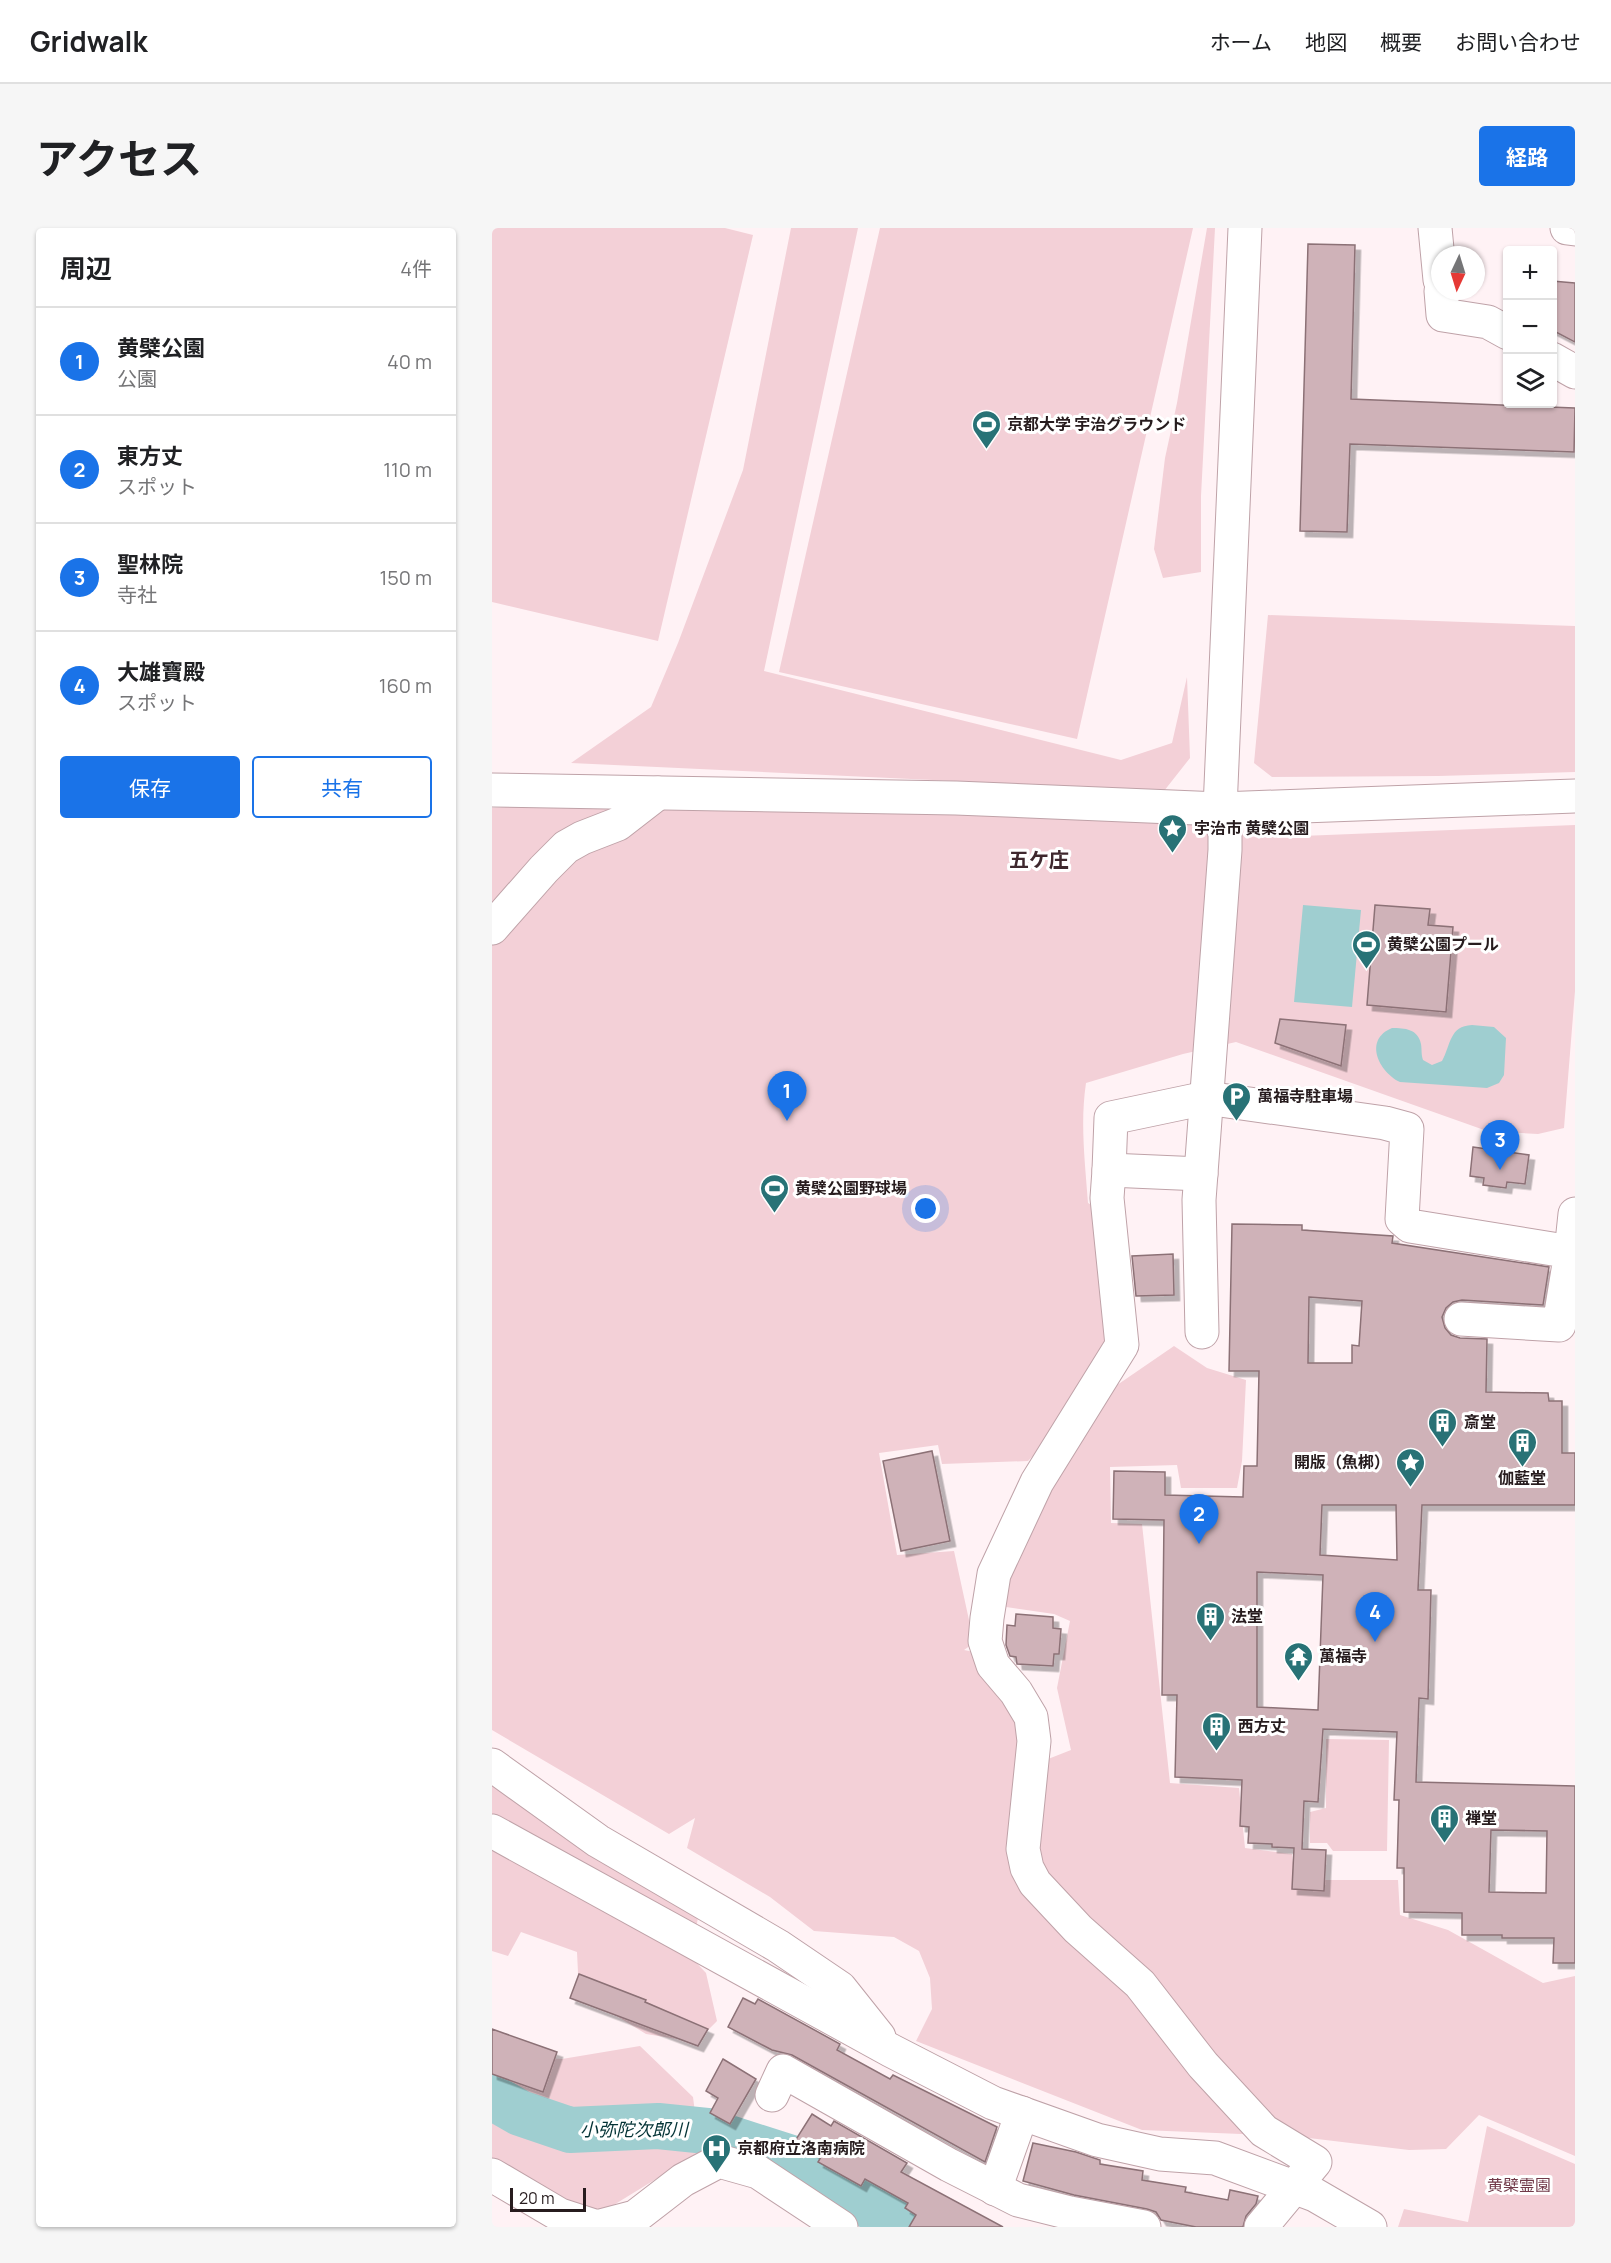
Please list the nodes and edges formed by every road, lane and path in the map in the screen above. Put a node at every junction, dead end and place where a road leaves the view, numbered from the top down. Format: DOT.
graph roads {
  1 [pos="1245,228"];
  2 [pos="1435,228"];
  3 [pos="1567,228"];
  4 [pos="1575,229"];
  5 [pos="1437,246"];
  6 [pos="1442,300"];
  7 [pos="1503,330"];
  8 [pos="1557,362"];
  9 [pos="1575,372"];
  10 [pos="492,790"];
  11 [pos="658,793"];
  12 [pos="1575,796"];
  13 [pos="1220,809"];
  14 [pos="492,928"];
  15 [pos="1206,1098"];
  16 [pos="1109,1170"];
  17 [pos="1201,1173"];
  18 [pos="1575,1214"];
  19 [pos="1573,1252"];
  20 [pos="1461,1319"];
  21 [pos="1202,1332"];
  22 [pos="492,1765"];
  23 [pos="492,1831"];
  24 [pos="890,2050"];
  25 [pos="772,2095"];
  26 [pos="1022,2113"];
  27 [pos="492,2175"];
  28 [pos="995,2188"];
  29 [pos="1295,2188"];
  30 [pos="840,2227"];
  31 [pos="1144,2227"];
  32 [pos="1261,2227"];
  33 [pos="1370,2227"];
  1 -- 13 [label="street"];
  2 -- 5 [label="street"];
  3 -- 4 [label="street"];
  6 -- 7 [label="street"];
  8 -- 9 [label="street"];
  10 -- 11 [label="street"];
  11 -- 13 [label="street"];
  11 -- 14 [label="street"];
  12 -- 13 [label="street"];
  13 -- 15 [label="street"];
  15 -- 16 [label="street"];
  15 -- 17 [label="street"];
  15 -- 19 [label="street"];
  16 -- 17 [label="street"];
  16 -- 29 [label="street"];
  17 -- 21 [label="street"];
  18 -- 19 [label="street"];
  19 -- 20 [label="street"];
  22 -- 24 [label="street"];
  23 -- 24 [label="street"];
  24 -- 26 [label="street"];
  25 -- 28 [label="street"];
  26 -- 28 [label="street"];
  26 -- 29 [label="street"];
  27 -- 30 [label="street"];
  28 -- 31 [label="street"];
  29 -- 32 [label="street"];
  29 -- 33 [label="street"];
}
